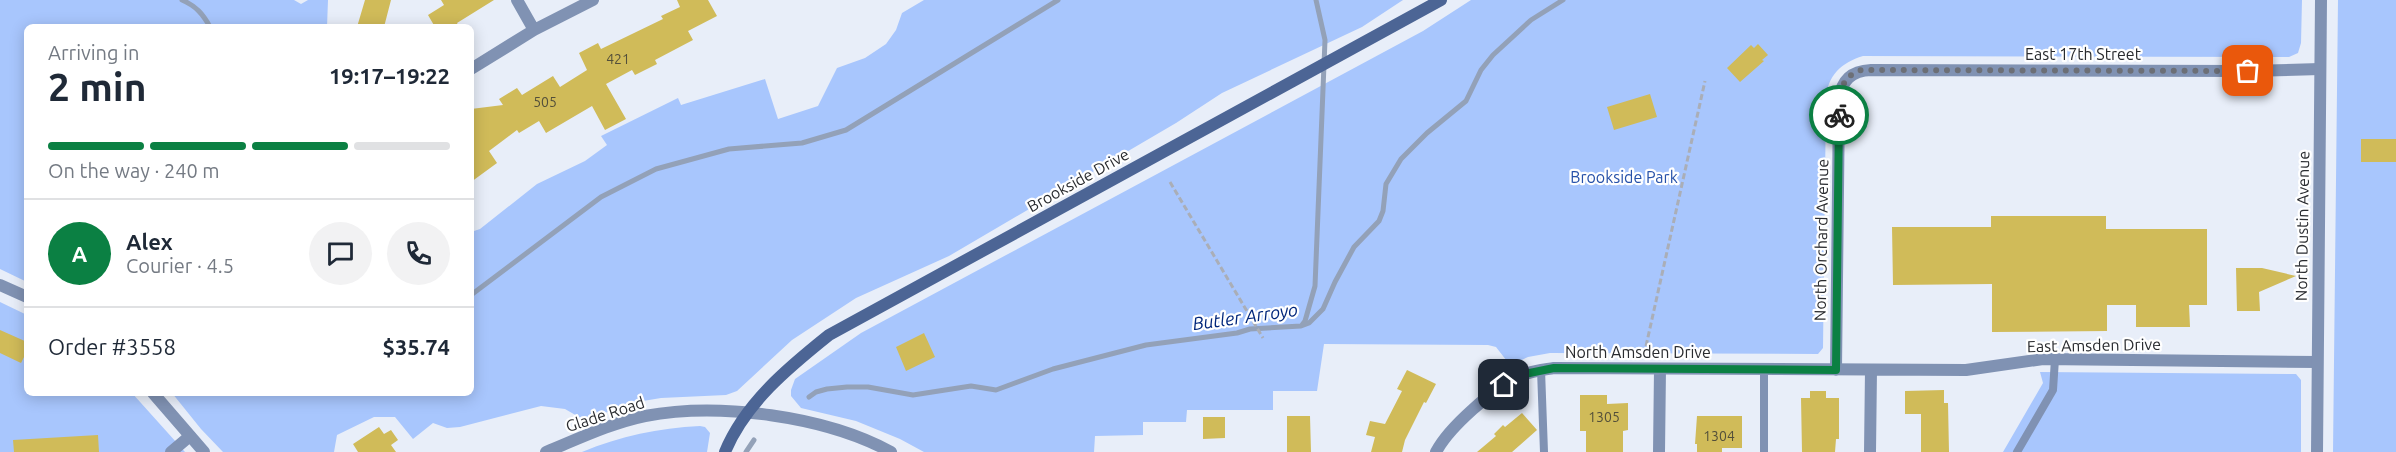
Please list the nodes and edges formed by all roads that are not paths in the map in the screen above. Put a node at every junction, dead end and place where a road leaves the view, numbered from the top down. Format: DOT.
graph roads {
  1 [pos="517,0"];
  2 [pos="593,0"];
  3 [pos="1441,0"];
  4 [pos="2321,0"];
  5 [pos="534,30"];
  6 [pos="474,67"];
  7 [pos="2320,69"];
  8 [pos="1848,77"];
  9 [pos="0,285"];
  10 [pos="24,296"];
  11 [pos="2055,359"];
  12 [pos="2318,362"];
  13 [pos="1660,369"];
  14 [pos="1764,369"];
  15 [pos="1541,370"];
  16 [pos="1836,370"];
  17 [pos="1871,370"];
  18 [pos="156,396"];
  19 [pos="748,412"];
  20 [pos="190,436"];
  21 [pos="171,452"];
  22 [pos="204,452"];
  23 [pos="546,452"];
  24 [pos="725,452"];
  25 [pos="891,452"];
  26 [pos="1436,452"];
  27 [pos="1544,452"];
  28 [pos="1659,452"];
  29 [pos="1764,452"];
  30 [pos="1870,452"];
  31 [pos="2017,452"];
  32 [pos="2318,452"];
  1 -- 5 [label="street"];
  2 -- 5 [label="street"];
  3 -- 19 [label="main road, Brookside Drive"];
  4 -- 7 [label="street, North Dustin Avenue"];
  5 -- 6 [label="street"];
  7 -- 8 [label="street, East 17th Street"];
  7 -- 12 [label="street, North Dustin Avenue"];
  8 -- 16 [label="street, North Orchard Avenue"];
  9 -- 10 [label="street"];
  11 -- 12 [label="street, East Amsden Drive"];
  11 -- 17 [label="street, East Amsden Drive"];
  11 -- 31 [label="lane"];
  12 -- 32 [label="street, North Dustin Avenue"];
  13 -- 14 [label="street, North Amsden Drive"];
  13 -- 15 [label="street, North Amsden Drive"];
  13 -- 28 [label="street"];
  14 -- 16 [label="street, North Amsden Drive"];
  14 -- 29 [label="lane"];
  15 -- 26 [label="street, North Amsden Drive"];
  15 -- 27 [label="lane"];
  16 -- 17 [label="street, East Amsden Drive"];
  17 -- 30 [label="street"];
  18 -- 20 [label="street"];
  19 -- 23 [label="street, Glade Road"];
  19 -- 24 [label="main road, Brookside Drive"];
  19 -- 25 [label="street, Glade Road"];
  20 -- 21 [label="street"];
  20 -- 22 [label="street"];
}
